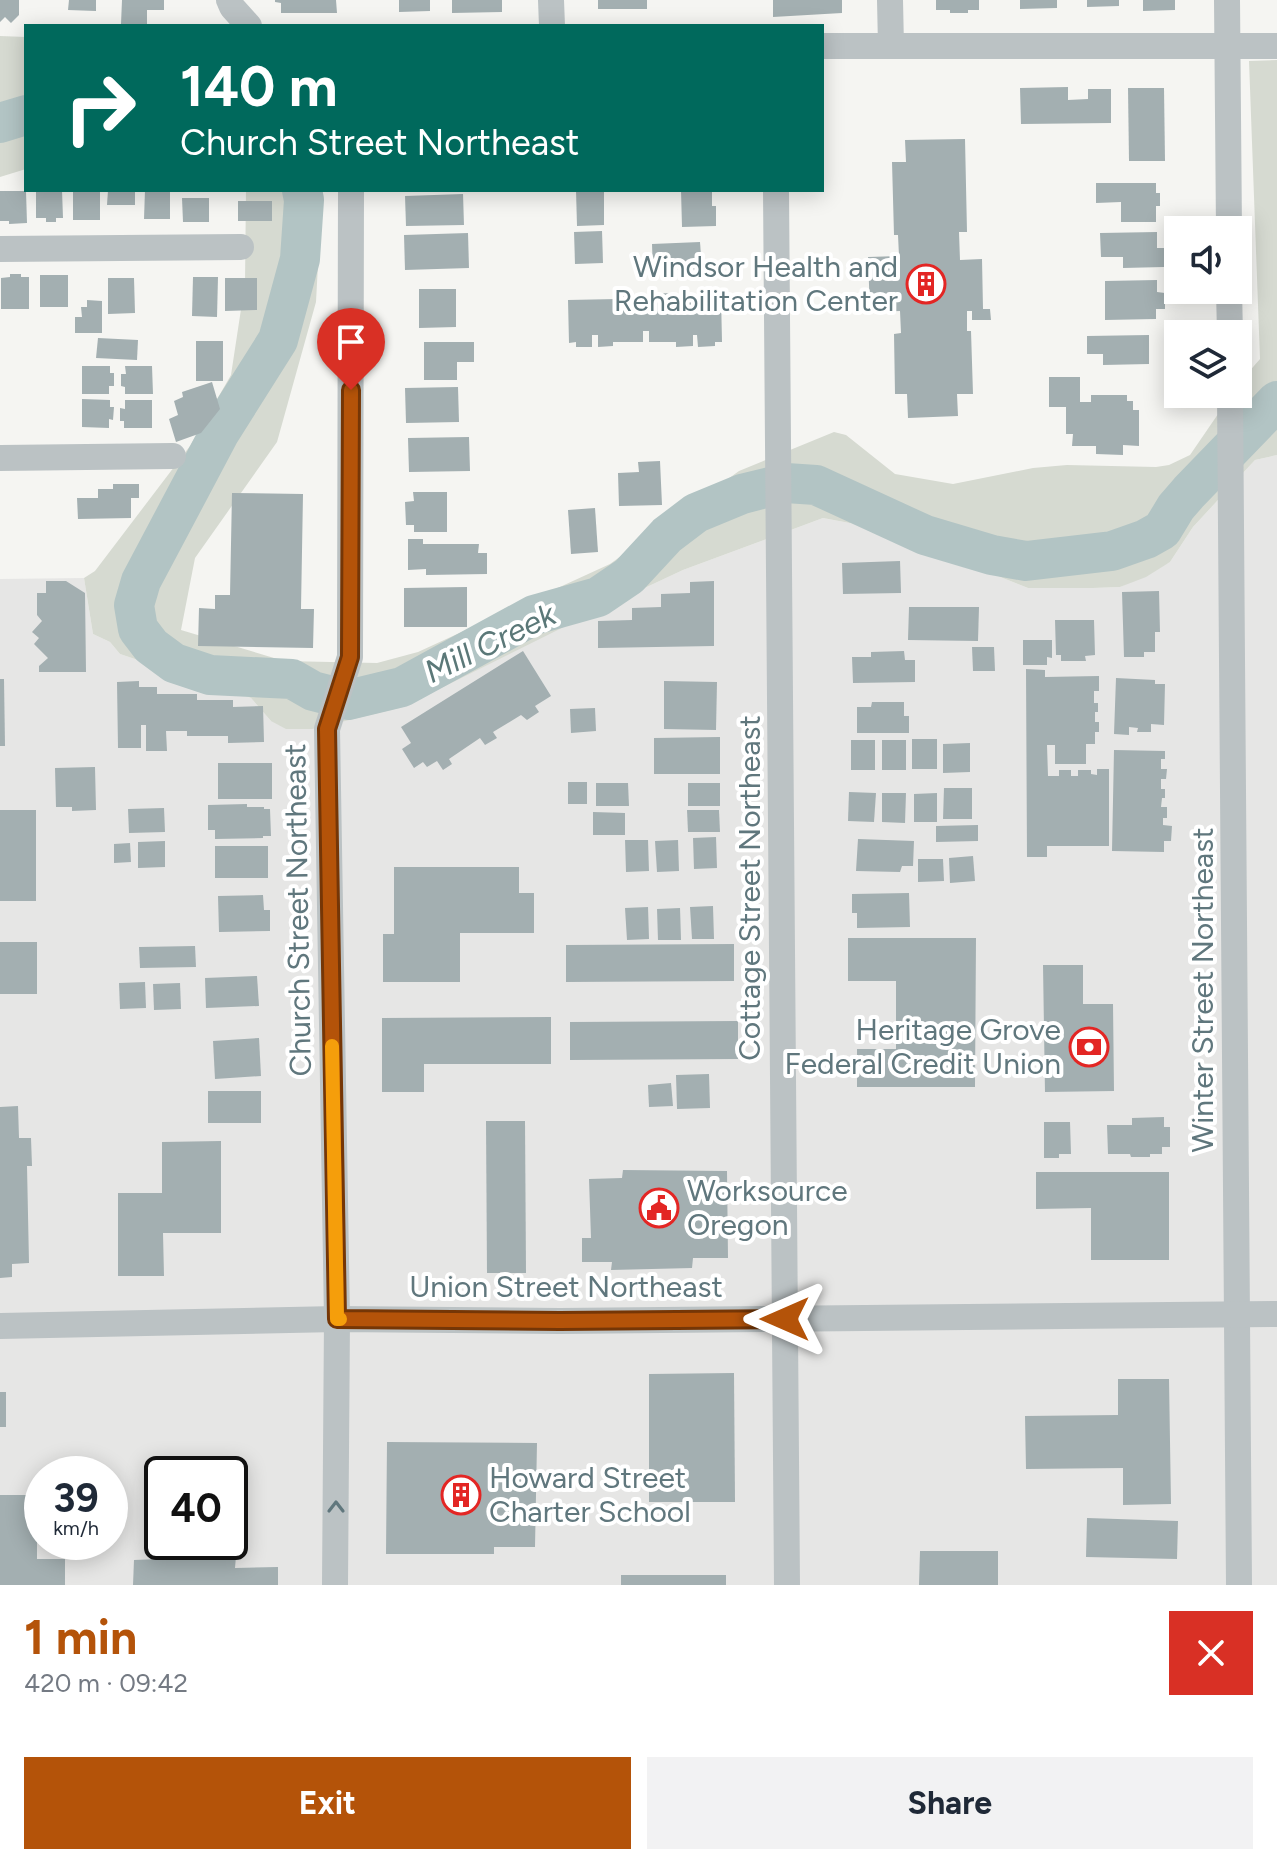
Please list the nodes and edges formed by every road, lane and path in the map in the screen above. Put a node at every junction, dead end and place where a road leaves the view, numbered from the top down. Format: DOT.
graph roads {
  1 [pos="229,0"];
  2 [pos="551,0"];
  3 [pos="890,0"];
  4 [pos="1227,0"];
  5 [pos="247,24"];
  6 [pos="552,24"];
  7 [pos="824,46"];
  8 [pos="891,46"];
  9 [pos="1277,46"];
  10 [pos="1228,47"];
  11 [pos="351,192"];
  12 [pos="776,192"];
  13 [pos="1229,216"];
  14 [pos="241,247"];
  15 [pos="0,249"];
  16 [pos="1230,408"];
  17 [pos="173,456"];
  18 [pos="0,458"];
  19 [pos="1277,1314"];
  20 [pos="1237,1315"];
  21 [pos="337,1319"];
  22 [pos="785,1319"];
  23 [pos="0,1326"];
  24 [pos="335,1585"];
  25 [pos="787,1585"];
  26 [pos="1239,1585"];
  1 -- 5 [label="street"];
  2 -- 6 [label="street"];
  3 -- 8 [label="street"];
  4 -- 10 [label="street"];
  7 -- 8 [label="street"];
  8 -- 10 [label="street"];
  9 -- 10 [label="street"];
  10 -- 13 [label="street"];
  11 -- 21 [label="street, Church Street Northeast"];
  12 -- 22 [label="street, Cottage Street Northeast"];
  14 -- 15 [label="street"];
  16 -- 20 [label="street, Winter Street Northeast"];
  17 -- 18 [label="street"];
  19 -- 20 [label="street, Union Street Northeast"];
  20 -- 22 [label="street, Union Street Northeast"];
  20 -- 26 [label="street, Winter Street Northeast"];
  21 -- 22 [label="street, Union Street Northeast"];
  21 -- 23 [label="street, Union Street Northeast"];
  24 -- 21 [label="street, Church Street Northeast, one-way"];
  22 -- 25 [label="street, Cottage Street Northeast"];
}
